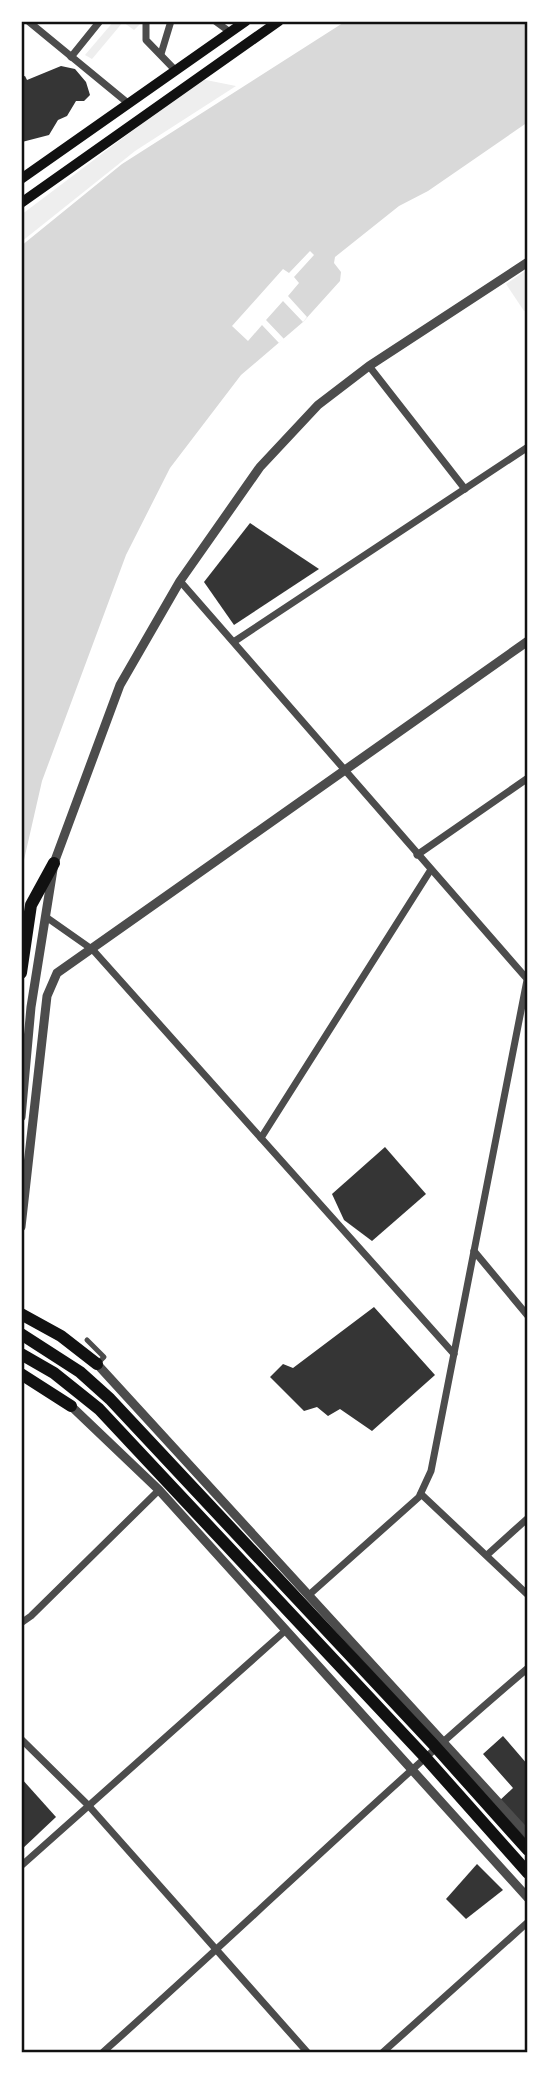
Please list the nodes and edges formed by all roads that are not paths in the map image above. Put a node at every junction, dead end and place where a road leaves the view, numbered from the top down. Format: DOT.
graph roads {
  1 [pos="28,21"];
  2 [pos="100,21"];
  3 [pos="146,21"];
  4 [pos="171,21"];
  5 [pos="215,21"];
  6 [pos="279,21"];
  7 [pos="238,25"];
  8 [pos="160,54"];
  9 [pos="71,57"];
  10 [pos="176,71"];
  11 [pos="128,104"];
  12 [pos="21,178"];
  13 [pos="21,203"];
  14 [pos="528,262"];
  15 [pos="369,366"];
  16 [pos="528,447"];
  17 [pos="465,489"];
  18 [pos="180,581"];
  19 [pos="528,640"];
  20 [pos="235,641"];
  21 [pos="345,769"];
  22 [pos="528,778"];
  23 [pos="417,855"];
  24 [pos="54,863"];
  25 [pos="430,871"];
  26 [pos="46,917"];
  27 [pos="93,950"];
  28 [pos="21,973"];
  29 [pos="528,978"];
  30 [pos="21,1117"];
  31 [pos="261,1138"];
  32 [pos="22,1222"];
  33 [pos="474,1251"];
  34 [pos="21,1314"];
  35 [pos="528,1317"];
  36 [pos="21,1334"];
  37 [pos="87,1340"];
  38 [pos="21,1354"];
  39 [pos="454,1354"];
  40 [pos="97,1364"];
  41 [pos="21,1374"];
  42 [pos="71,1406"];
  43 [pos="159,1490"];
  44 [pos="421,1494"];
  45 [pos="528,1518"];
  46 [pos="487,1555"];
  47 [pos="310,1594"];
  48 [pos="528,1595"];
  49 [pos="21,1623"];
  50 [pos="286,1630"];
  51 [pos="528,1668"];
  52 [pos="21,1739"];
  53 [pos="442,1741"];
  54 [pos="413,1769"];
  55 [pos="88,1805"];
  56 [pos="528,1835"];
  57 [pos="528,1850"];
  58 [pos="21,1866"];
  59 [pos="528,1874"];
  60 [pos="528,1898"];
  61 [pos="528,1922"];
  62 [pos="217,1951"];
  63 [pos="102,2053"];
  64 [pos="308,2053"];
  65 [pos="382,2053"];
  1 -- 9 [label="street"];
  2 -- 9 [label="street"];
  3 -- 8 [label="street"];
  4 -- 8 [label="street"];
  5 -- 7 [label="street"];
  6 -- 13 [label="main road"];
  7 -- 10 [label="main road"];
  8 -- 10 [label="street"];
  9 -- 11 [label="street"];
  10 -- 11 [label="main road"];
  11 -- 12 [label="main road"];
  14 -- 15 [label="street"];
  15 -- 17 [label="street"];
  15 -- 18 [label="street"];
  16 -- 17 [label="street"];
  17 -- 20 [label="street"];
  18 -- 20 [label="street"];
  18 -- 24 [label="street"];
  19 -- 21 [label="street"];
  20 -- 21 [label="street"];
  21 -- 23 [label="street"];
  21 -- 27 [label="street"];
  22 -- 23 [label="street"];
  23 -- 25 [label="street"];
  24 -- 26 [label="street"];
  24 -- 28 [label="highway"];
  25 -- 29 [label="street"];
  25 -- 31 [label="street"];
  26 -- 27 [label="street"];
  26 -- 30 [label="street"];
  27 -- 31 [label="street"];
  27 -- 32 [label="street"];
  29 -- 33 [label="street"];
  31 -- 39 [label="street"];
  33 -- 35 [label="street"];
  33 -- 39 [label="street"];
  34 -- 40 [label="highway"];
  36 -- 57 [label="highway"];
  37 -- 40 [label="street"];
  38 -- 59 [label="highway"];
  39 -- 44 [label="street"];
  40 -- 47 [label="street"];
  41 -- 42 [label="highway"];
  42 -- 43 [label="street"];
  43 -- 49 [label="street"];
  43 -- 50 [label="street"];
  44 -- 46 [label="street"];
  44 -- 47 [label="street"];
  45 -- 46 [label="street"];
  46 -- 48 [label="street"];
  47 -- 53 [label="street"];
  50 -- 54 [label="street"];
  50 -- 55 [label="street"];
  51 -- 53 [label="street"];
  52 -- 55 [label="street"];
  53 -- 54 [label="street"];
  53 -- 56 [label="street"];
  54 -- 60 [label="street"];
  54 -- 62 [label="street"];
  55 -- 58 [label="street"];
  55 -- 62 [label="street"];
  61 -- 65 [label="street"];
  62 -- 63 [label="street"];
  62 -- 64 [label="street"];
}
